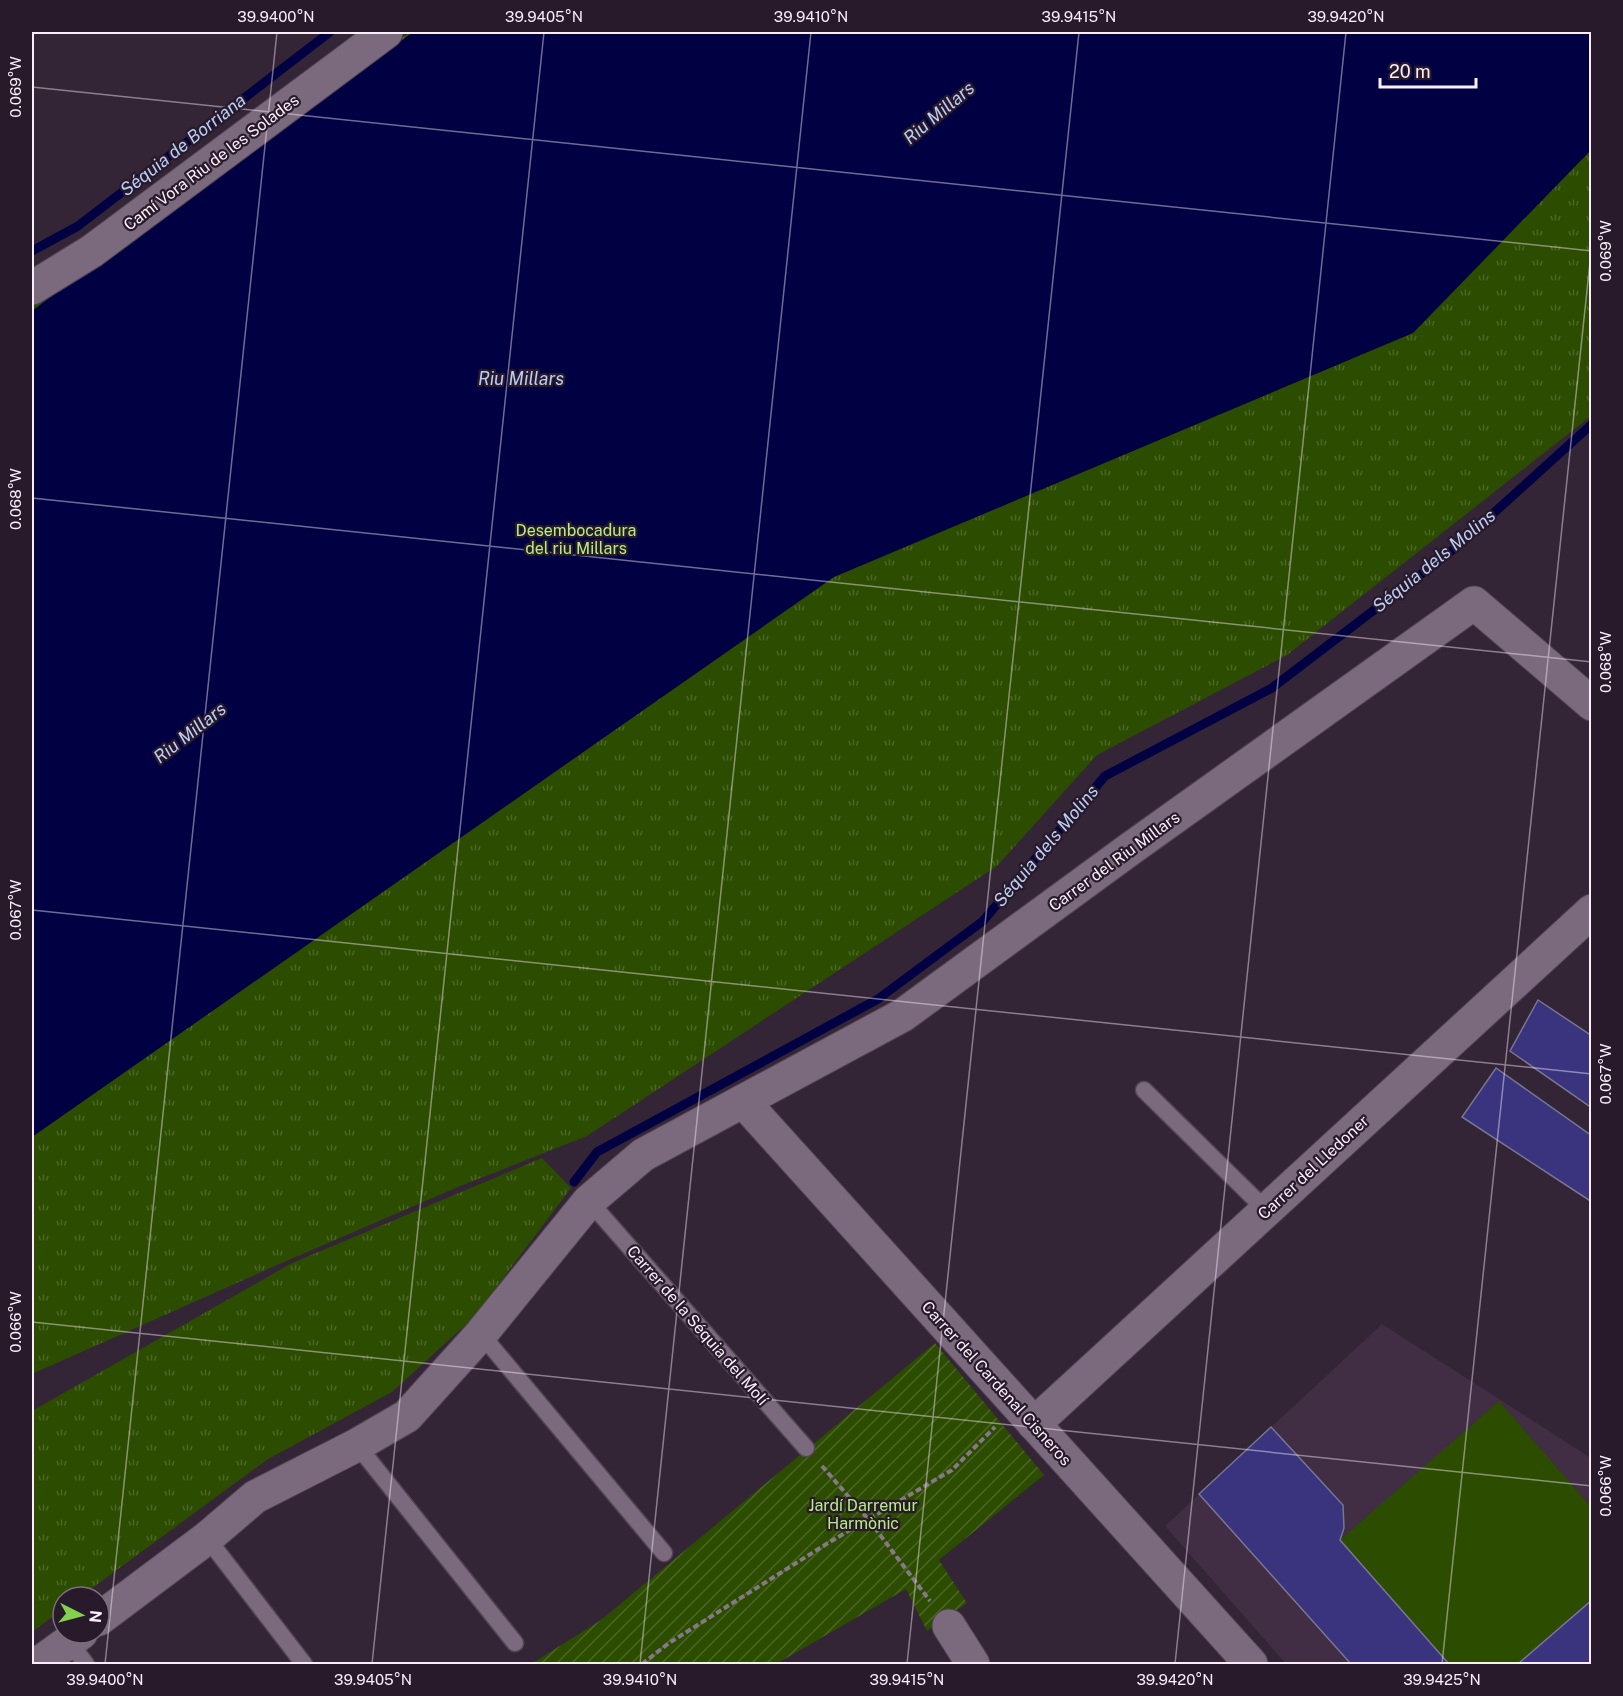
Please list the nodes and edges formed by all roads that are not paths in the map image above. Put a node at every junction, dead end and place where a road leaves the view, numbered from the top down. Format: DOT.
graph roads {
  1 [pos="386,32"];
  2 [pos="32,288"];
  3 [pos="1592,704"];
  4 [pos="1592,911"];
  5 [pos="1143,1090"];
  6 [pos="743,1101"];
  7 [pos="590,1202"];
  8 [pos="1266,1210"];
  9 [pos="481,1334"];
  10 [pos="1025,1414"];
  11 [pos="357,1445"];
  12 [pos="806,1448"];
  13 [pos="207,1538"];
  14 [pos="664,1553"];
  15 [pos="111,1610"];
  16 [pos="949,1626"];
  17 [pos="515,1643"];
  18 [pos="79,1646"];
  19 [pos="38,1665"];
  20 [pos="304,1665"];
  21 [pos="973,1665"];
  22 [pos="1251,1665"];
  1 -- 2 [label="street, Camí Vora Riu de les Solades"];
  3 -- 6 [label="street, Carrer del Riu Millars"];
  4 -- 8 [label="street, Carrer del Lledoner"];
  5 -- 8 [label="lane"];
  6 -- 7 [label="street"];
  6 -- 10 [label="street, Carrer del Cardenal Cisneros"];
  7 -- 9 [label="street"];
  7 -- 12 [label="lane, Carrer de la Séquia del Molí"];
  8 -- 10 [label="street, Carrer del Lledoner"];
  9 -- 11 [label="street"];
  9 -- 14 [label="lane"];
  10 -- 22 [label="street, Carrer del Cardenal Cisneros"];
  11 -- 13 [label="street"];
  11 -- 17 [label="lane"];
  13 -- 15 [label="street"];
  13 -- 20 [label="lane"];
  16 -- 21 [label="street"];
  18 -- 19 [label="street"];
}
